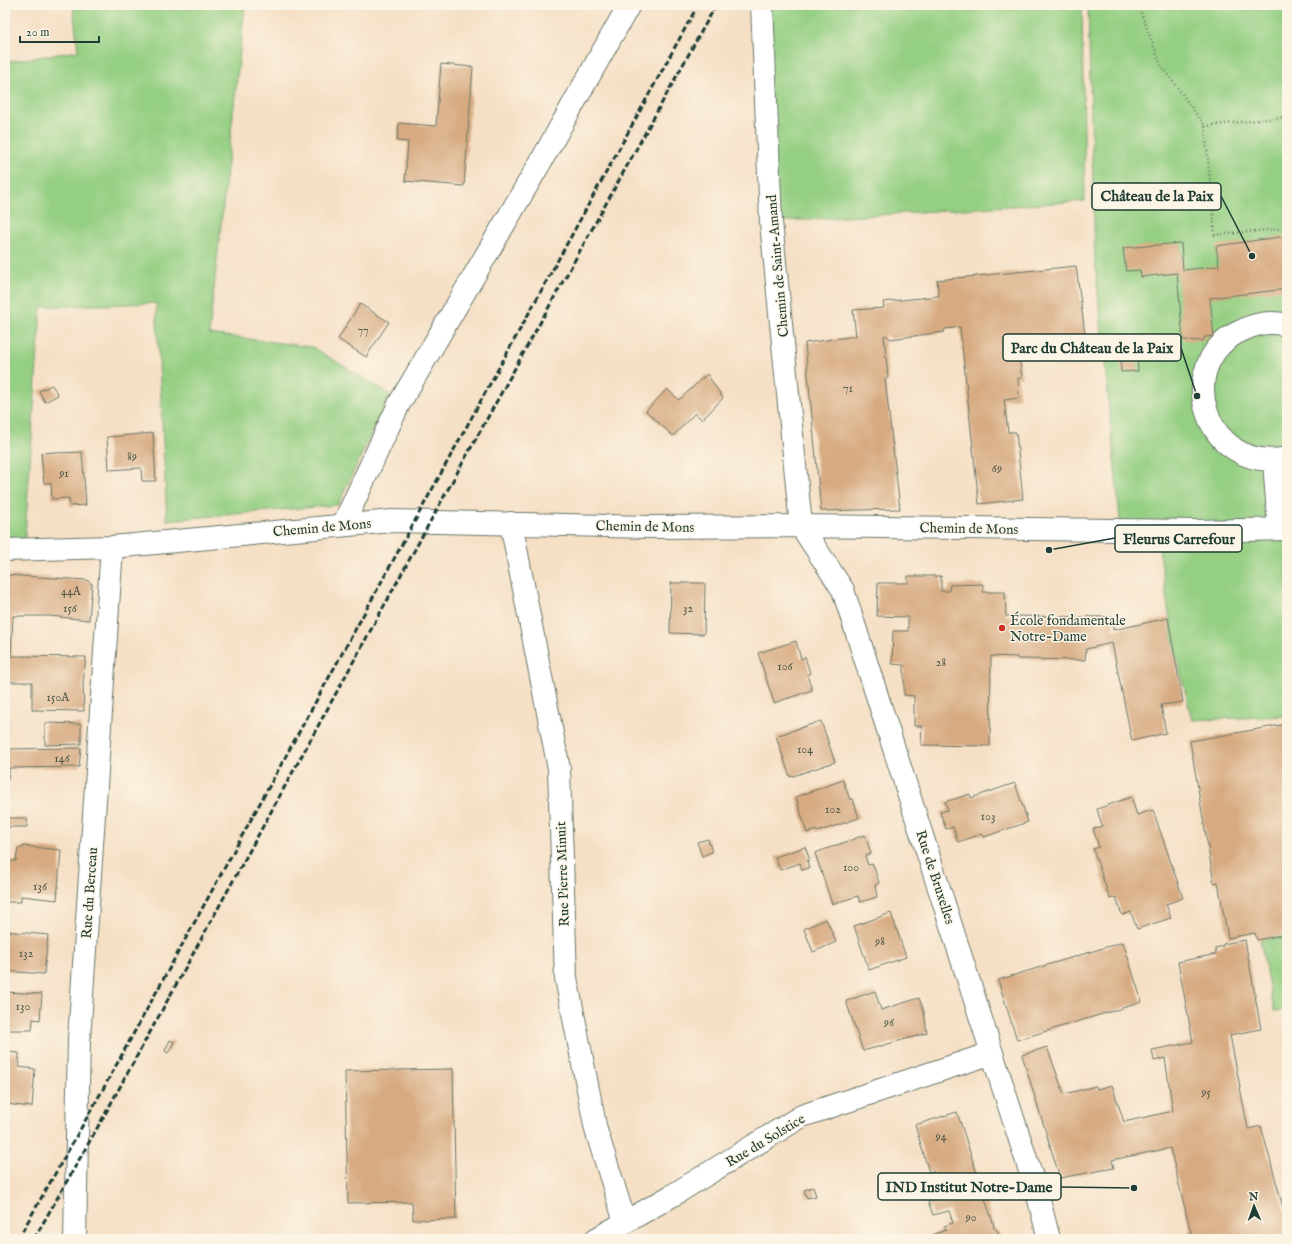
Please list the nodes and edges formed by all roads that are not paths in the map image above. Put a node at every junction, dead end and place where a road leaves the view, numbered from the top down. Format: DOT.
graph roads {
  1 [pos="629,5"];
  2 [pos="762,5"];
  3 [pos="1287,325"];
  4 [pos="1281,460"];
  5 [pos="511,523"];
  6 [pos="343,525"];
  7 [pos="800,526"];
  8 [pos="1283,529"];
  9 [pos="112,547"];
  10 [pos="5,550"];
  11 [pos="992,1053"];
  12 [pos="625,1222"];
  13 [pos="75,1239"];
  14 [pos="596,1239"];
  15 [pos="1049,1239"];
  1 -- 6 [label="street"];
  2 -- 7 [label="street, Chemin de Saint-Amand"];
  3 -- 4 [label="street"];
  4 -- 8 [label="street"];
  5 -- 6 [label="street, Chemin de Mons"];
  5 -- 7 [label="street, Chemin de Mons"];
  5 -- 12 [label="street, Rue Pierre Minuit"];
  6 -- 9 [label="street, Chemin de Mons"];
  7 -- 8 [label="street, Chemin de Mons"];
  7 -- 11 [label="street, Rue de Bruxelles"];
  9 -- 10 [label="street, Chemin de Mons"];
  9 -- 13 [label="street, Rue du Berceau"];
  11 -- 12 [label="street, Rue du Solstice"];
  11 -- 15 [label="street, Rue de Bruxelles"];
  12 -- 14 [label="street, Rue du Solstice"];
}
